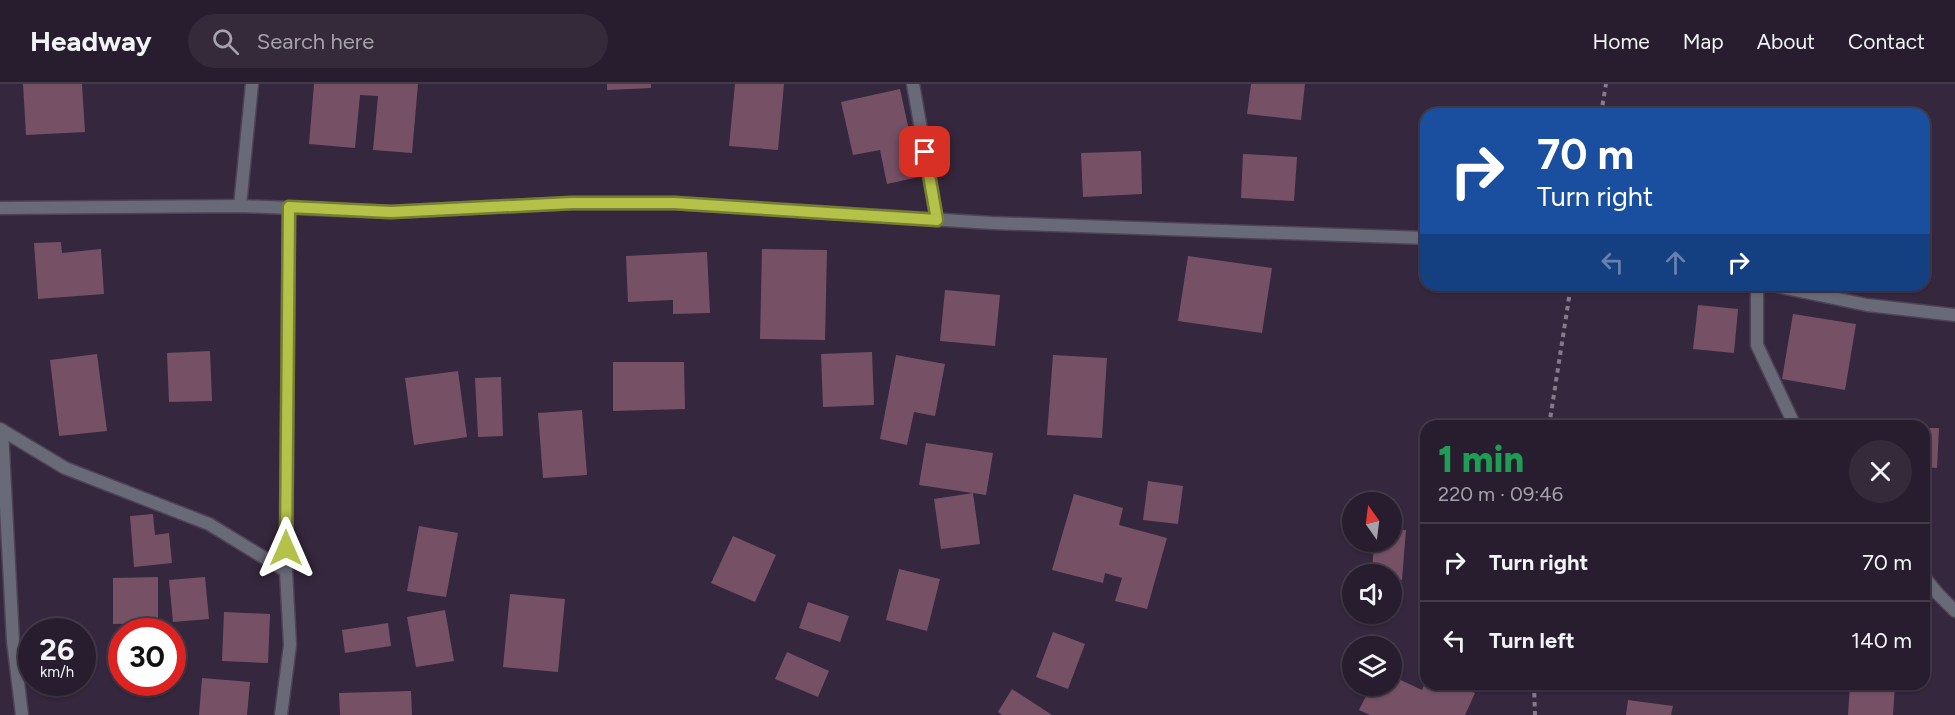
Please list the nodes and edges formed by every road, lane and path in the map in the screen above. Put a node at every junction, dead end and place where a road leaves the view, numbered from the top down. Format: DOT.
graph roads {
  1 [pos="252,84"];
  2 [pos="913,84"];
  3 [pos="1606,84"];
  4 [pos="1602,108"];
  5 [pos="240,206"];
  6 [pos="0,207"];
  7 [pos="289,207"];
  8 [pos="937,220"];
  9 [pos="1420,238"];
  10 [pos="1570,291"];
  11 [pos="1757,291"];
  12 [pos="1802,291"];
  13 [pos="1955,315"];
  14 [pos="1550,420"];
  15 [pos="1792,420"];
  16 [pos="1,429"];
  17 [pos="286,571"];
  18 [pos="1930,584"];
  19 [pos="1955,611"];
  20 [pos="1534,690"];
  21 [pos="22,715"];
  22 [pos="281,715"];
  23 [pos="1535,715"];
  1 -- 5 [label="street"];
  2 -- 8 [label="street"];
  3 -- 4 [label="path"];
  5 -- 6 [label="street"];
  5 -- 7 [label="street"];
  7 -- 8 [label="street"];
  7 -- 17 [label="street"];
  8 -- 9 [label="street"];
  10 -- 14 [label="path"];
  11 -- 15 [label="street"];
  12 -- 13 [label="street"];
  16 -- 17 [label="street"];
  16 -- 21 [label="street"];
  17 -- 22 [label="street"];
  18 -- 19 [label="street"];
  20 -- 23 [label="path"];
}
